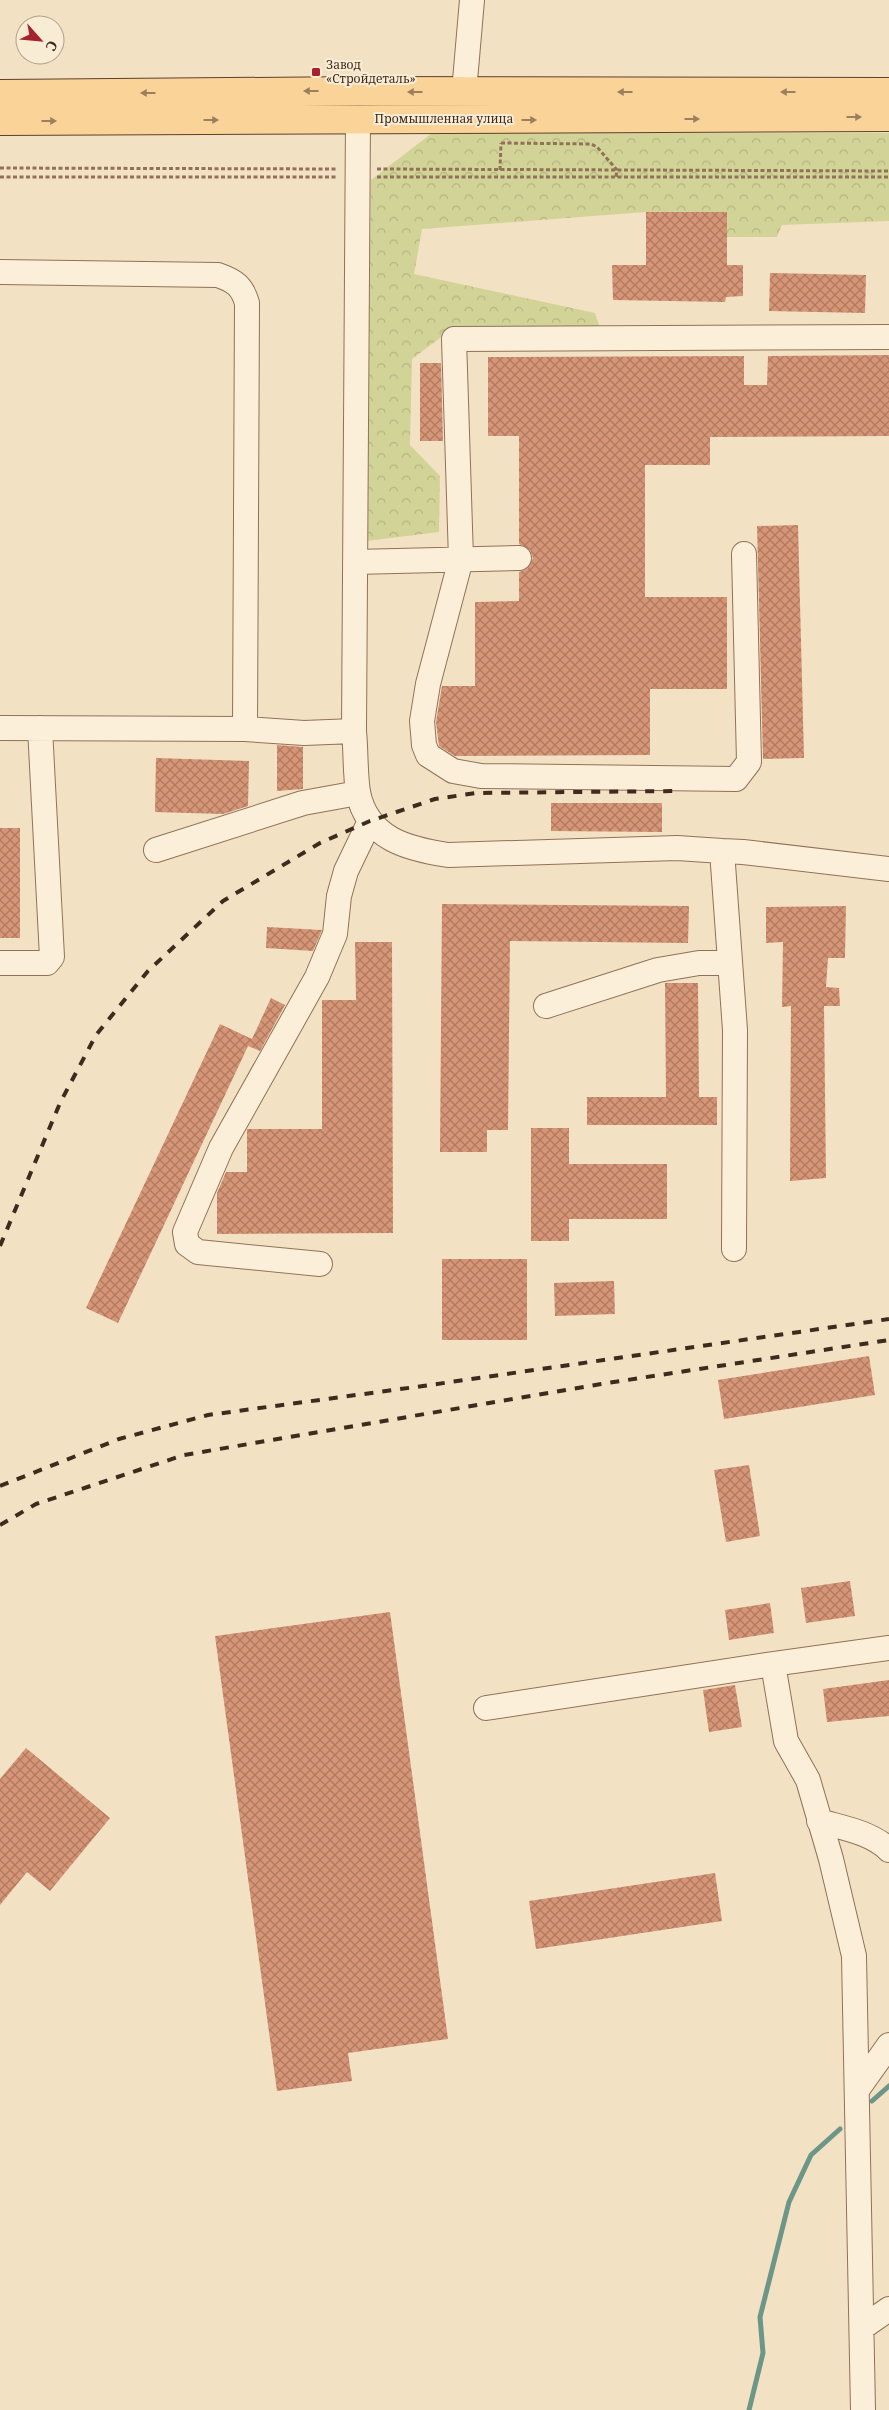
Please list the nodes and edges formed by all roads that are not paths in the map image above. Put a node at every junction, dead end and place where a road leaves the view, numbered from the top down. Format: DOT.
graph roads {
  1 [pos="472,0"];
  2 [pos="359,91"];
  3 [pos="464,92"];
  4 [pos="889,92"];
  5 [pos="0,94"];
  6 [pos="889,117"];
  7 [pos="358,119"];
  8 [pos="0,122"];
  9 [pos="0,272"];
  10 [pos="889,337"];
  11 [pos="744,554"];
  12 [pos="519,558"];
  13 [pos="461,559"];
  14 [pos="355,562"];
  15 [pos="0,728"];
  16 [pos="40,728"];
  17 [pos="245,729"];
  18 [pos="354,731"];
  19 [pos="358,794"];
  20 [pos="370,821"];
  21 [pos="156,850"];
  22 [pos="722,851"];
  23 [pos="889,869"];
  24 [pos="0,963"];
  25 [pos="730,963"];
  26 [pos="546,1006"];
  27 [pos="734,1249"];
  28 [pos="320,1264"];
  29 [pos="889,1648"];
  30 [pos="773,1664"];
  31 [pos="486,1708"];
  32 [pos="819,1821"];
  33 [pos="889,1850"];
  34 [pos="889,2045"];
  35 [pos="857,2090"];
  36 [pos="889,2309"];
  37 [pos="863,2327"];
  38 [pos="863,2410"];
  1 -- 3 [label="street"];
  3 -- 2 [label="main road, one-way"];
  2 -- 5 [label="main road, one-way"];
  2 -- 7 [label="main road"];
  4 -- 3 [label="main road, one-way"];
  7 -- 6 [label="main road, Промышленная улица, one-way"];
  8 -- 7 [label="main road, Промышленная улица, one-way"];
  7 -- 14 [label="street"];
  9 -- 17 [label="street"];
  10 -- 13 [label="street"];
  11 -- 13 [label="street"];
  12 -- 13 [label="street"];
  13 -- 14 [label="street"];
  14 -- 18 [label="street"];
  15 -- 16 [label="street"];
  16 -- 17 [label="street"];
  16 -- 24 [label="street"];
  17 -- 18 [label="street"];
  18 -- 19 [label="street"];
  19 -- 20 [label="street"];
  19 -- 21 [label="street"];
  20 -- 22 [label="street"];
  20 -- 28 [label="street"];
  22 -- 23 [label="street"];
  22 -- 25 [label="street"];
  25 -- 26 [label="street"];
  25 -- 27 [label="street"];
  29 -- 30 [label="street"];
  30 -- 31 [label="street"];
  30 -- 32 [label="street"];
  32 -- 33 [label="street"];
  32 -- 35 [label="street"];
  34 -- 35 [label="street"];
  35 -- 37 [label="street"];
  36 -- 37 [label="street"];
  37 -- 38 [label="street"];
}
